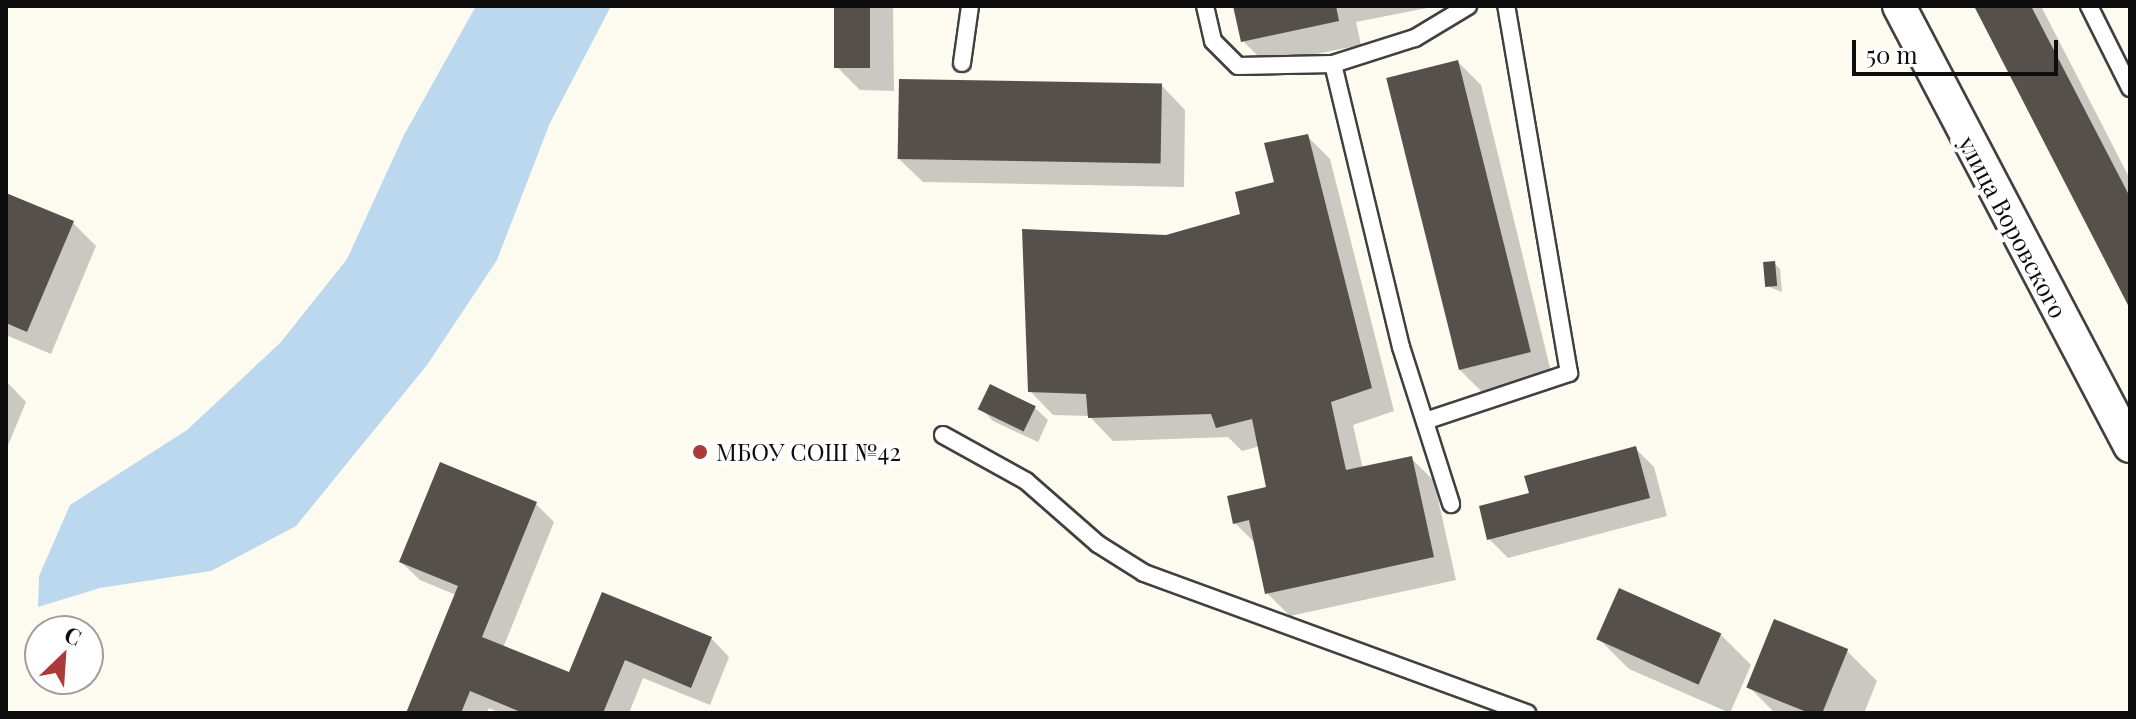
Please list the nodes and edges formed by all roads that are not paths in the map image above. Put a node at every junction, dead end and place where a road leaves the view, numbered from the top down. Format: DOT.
graph roads {
  1 [pos="970,6"];
  2 [pos="1205,6"];
  3 [pos="1468,6"];
  4 [pos="1506,6"];
  5 [pos="1899,6"];
  6 [pos="2089,6"];
  7 [pos="962,63"];
  8 [pos="1333,64"];
  9 [pos="2130,88"];
  10 [pos="1425,421"];
  11 [pos="943,435"];
  12 [pos="2130,446"];
  13 [pos="1451,504"];
  14 [pos="1527,713"];
  1 -- 7 [label="lane"];
  2 -- 8 [label="lane"];
  3 -- 8 [label="lane"];
  4 -- 10 [label="lane"];
  5 -- 12 [label="street, улица Воровского"];
  6 -- 9 [label="lane"];
  8 -- 10 [label="lane"];
  10 -- 13 [label="lane"];
  11 -- 14 [label="lane"];
}
